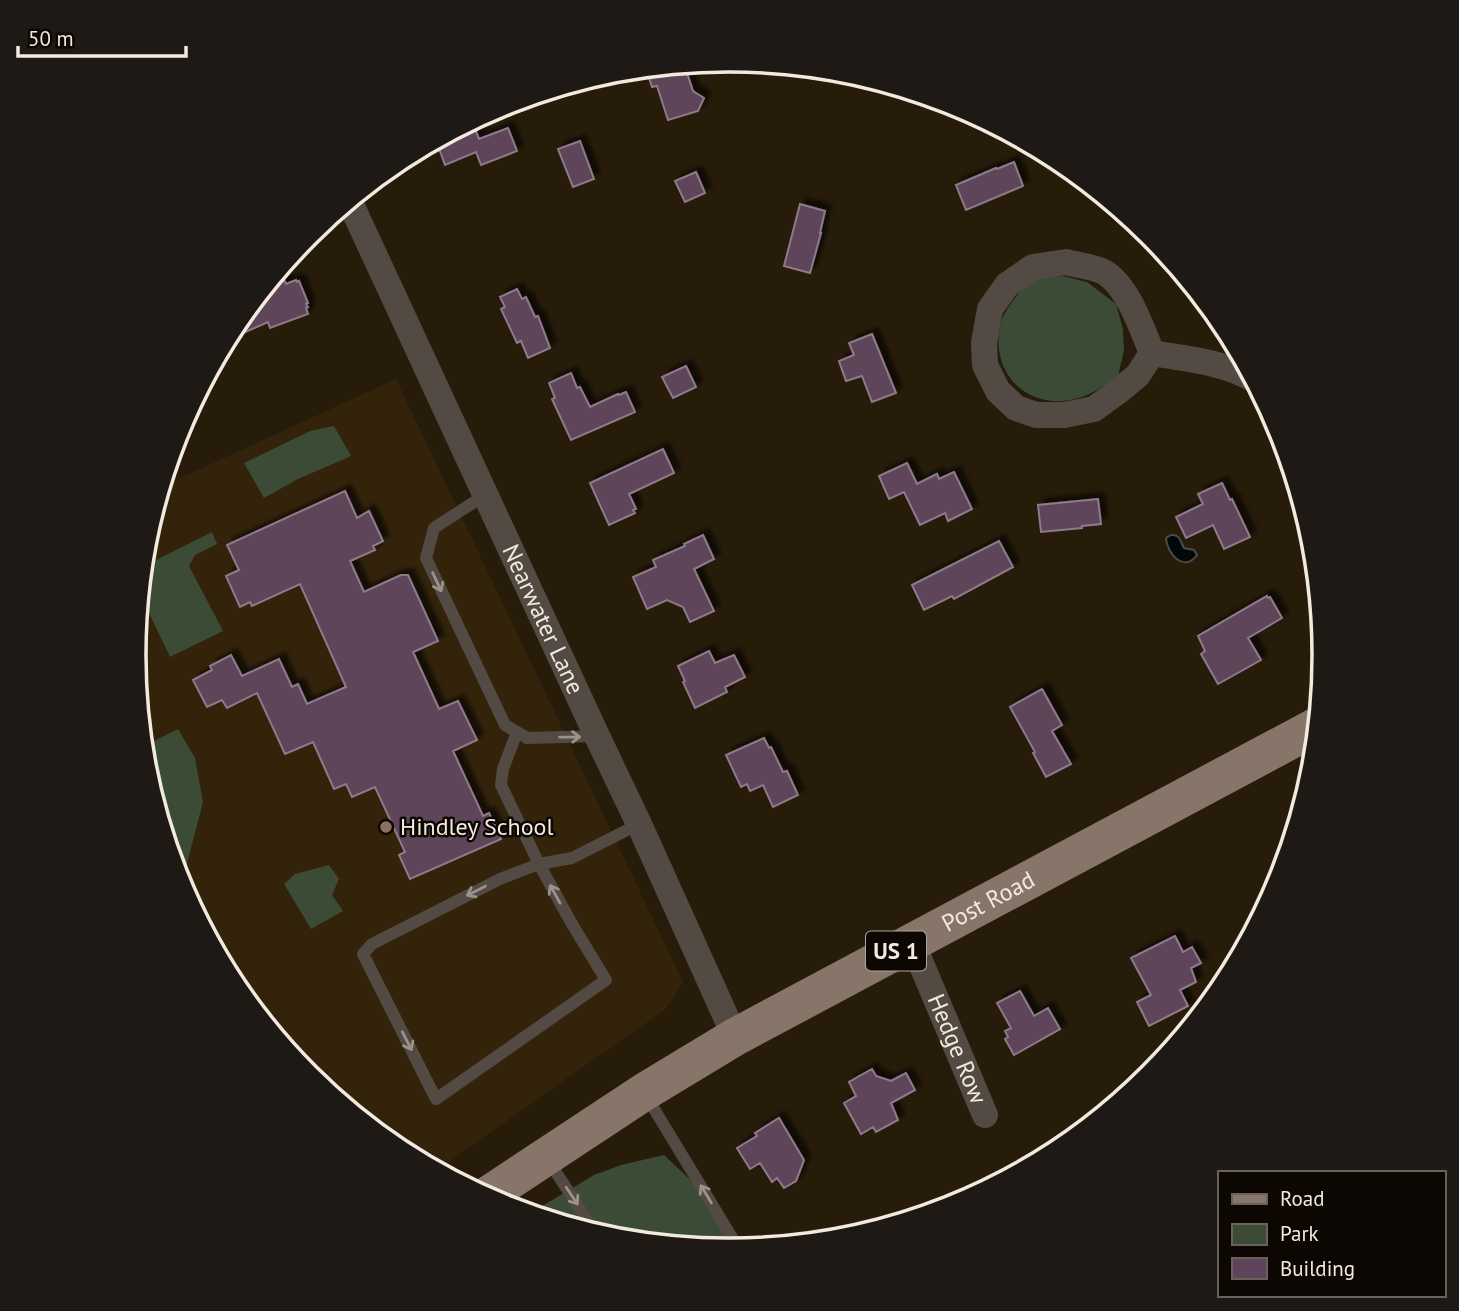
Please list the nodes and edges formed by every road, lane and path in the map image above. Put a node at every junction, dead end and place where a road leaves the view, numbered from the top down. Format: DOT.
graph roads {
  1 [pos="353,210"];
  2 [pos="1152,354"];
  3 [pos="1239,371"];
  4 [pos="485,495"];
  5 [pos="1308,731"];
  6 [pos="517,732"];
  7 [pos="597,736"];
  8 [pos="639,824"];
  9 [pos="539,864"];
  10 [pos="912,942"];
  11 [pos="735,1037"];
  12 [pos="644,1092"];
  13 [pos="985,1115"];
  14 [pos="546,1156"];
  15 [pos="495,1190"];
  16 [pos="588,1221"];
  17 [pos="731,1239"];
  1 -- 4 [label="street, Nearwater Lane"];
  2 -- 2 [label="street"];
  2 -- 3 [label="street"];
  4 -- 6 [label="lane, one-way"];
  4 -- 7 [label="street, Nearwater Lane"];
  5 -- 10 [label="main road, Post Road / US 1"];
  6 -- 7 [label="lane, one-way"];
  6 -- 9 [label="lane"];
  7 -- 8 [label="street, Nearwater Lane"];
  8 -- 9 [label="lane"];
  8 -- 11 [label="street, Nearwater Lane"];
  9 -- 9 [label="lane, one-way"];
  10 -- 11 [label="main road, Post Road / US 1"];
  10 -- 13 [label="street, Hedge Row"];
  11 -- 12 [label="main road, Post Road / US 1"];
  12 -- 14 [label="main road, Post Road / US 1"];
  17 -- 12 [label="lane, one-way"];
  14 -- 15 [label="main road, Post Road / US 1"];
  14 -- 16 [label="lane, one-way"];
}
